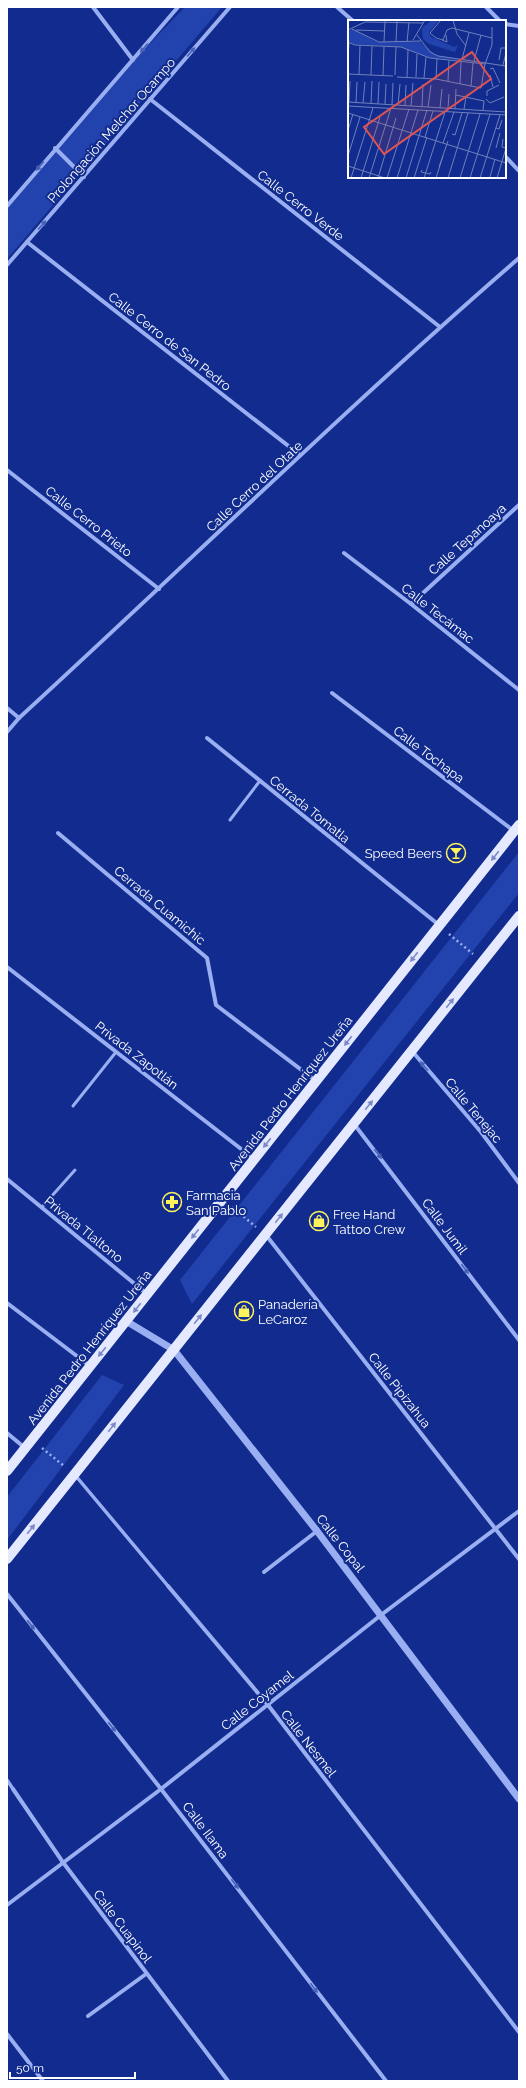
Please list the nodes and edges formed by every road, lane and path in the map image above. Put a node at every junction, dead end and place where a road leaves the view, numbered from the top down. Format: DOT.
graph roads {
  1 [pos="93,7"];
  2 [pos="178,7"];
  3 [pos="230,7"];
  4 [pos="337,7"];
  5 [pos="486,7"];
  6 [pos="352,20"];
  7 [pos="499,20"];
  8 [pos="506,24"];
  9 [pos="519,26"];
  10 [pos="133,60"];
  11 [pos="150,99"];
  12 [pos="56,148"];
  13 [pos="506,157"];
  14 [pos="519,171"];
  15 [pos="84,177"];
  16 [pos="7,206"];
  17 [pos="28,242"];
  18 [pos="519,258"];
  19 [pos="7,265"];
  20 [pos="440,327"];
  21 [pos="300,455"];
  22 [pos="7,470"];
  23 [pos="519,504"];
  24 [pos="344,553"];
  25 [pos="160,589"];
  26 [pos="411,604"];
  27 [pos="519,690"];
  28 [pos="332,694"];
  29 [pos="7,708"];
  30 [pos="19,718"];
  31 [pos="7,732"];
  32 [pos="207,738"];
  33 [pos="259,782"];
  34 [pos="230,820"];
  35 [pos="517,828"];
  36 [pos="58,833"];
  37 [pos="519,916"];
  38 [pos="439,926"];
  39 [pos="482,962"];
  40 [pos="7,967"];
  41 [pos="412,1051"];
  42 [pos="116,1052"];
  43 [pos="316,1081"];
  44 [pos="73,1106"];
  45 [pos="354,1123"];
  46 [pos="254,1159"];
  47 [pos="75,1170"];
  48 [pos="7,1179"];
  49 [pos="519,1183"];
  50 [pos="223,1199"];
  51 [pos="42,1207"];
  52 [pos="265,1235"];
  53 [pos="148,1294"];
  54 [pos="7,1303"];
  55 [pos="126,1321"];
  56 [pos="519,1340"];
  57 [pos="174,1350"];
  58 [pos="90,1366"];
  59 [pos="7,1433"];
  60 [pos="32,1440"];
  61 [pos="26,1448"];
  62 [pos="7,1471"];
  63 [pos="74,1475"];
  64 [pos="519,1511"];
  65 [pos="496,1528"];
  66 [pos="317,1531"];
  67 [pos="7,1559"];
  68 [pos="519,1559"];
  69 [pos="264,1572"];
  70 [pos="168,1586"];
  71 [pos="7,1594"];
  72 [pos="381,1615"];
  73 [pos="268,1705"];
  74 [pos="7,1780"];
  75 [pos="13,1788"];
  76 [pos="162,1788"];
  77 [pos="519,1799"];
  78 [pos="62,1862"];
  79 [pos="7,1905"];
  80 [pos="146,1974"];
  81 [pos="88,2016"];
  82 [pos="519,2032"];
  83 [pos="7,2034"];
  84 [pos="43,2081"];
  85 [pos="228,2081"];
  86 [pos="386,2081"];
  1 -- 10 [label="street"];
  2 -- 10 [label="street, one-way"];
  11 -- 3 [label="street, Prolongación Melchor Ocampo, one-way"];
  4 -- 6 [label="street"];
  5 -- 7 [label="street"];
  8 -- 9 [label="street"];
  10 -- 12 [label="street"];
  11 -- 15 [label="street, Prolongación Melchor Ocampo"];
  11 -- 20 [label="street, Calle Cerro Verde"];
  12 -- 15 [label="street"];
  12 -- 16 [label="street, one-way"];
  13 -- 14 [label="street"];
  17 -- 15 [label="street, Prolongación Melchor Ocampo, one-way"];
  17 -- 19 [label="street, Prolongación Melchor Ocampo"];
  17 -- 21 [label="street, Calle Cerro de San Pedro"];
  18 -- 20 [label="street, Calle Cerro del Otate"];
  20 -- 21 [label="street, Calle Cerro del Otate"];
  21 -- 25 [label="street, Calle Cerro del Otate"];
  22 -- 25 [label="street, Calle Cerro Prieto"];
  23 -- 26 [label="street, Calle Tepanoaya"];
  24 -- 26 [label="street, Calle Tecámac"];
  25 -- 30 [label="street, Calle Cerro del Otate"];
  26 -- 27 [label="street, Calle Tecámac"];
  28 -- 35 [label="street, Calle Tochapa"];
  29 -- 30 [label="street"];
  30 -- 31 [label="street, Calle Cerro del Otate"];
  32 -- 33 [label="street, Cerrada Tomatla"];
  33 -- 34 [label="lane"];
  33 -- 38 [label="street, Cerrada Tomatla"];
  35 -- 38 [label="main road, Avenida Pedro Henríquez Ureña, one-way"];
  36 -- 43 [label="street, Cerrada Cuamichic"];
  37 -- 39 [label="main road"];
  38 -- 39 [label="path"];
  38 -- 43 [label="main road, Avenida Pedro Henríquez Ureña, one-way"];
  41 -- 39 [label="main road, one-way"];
  40 -- 42 [label="street, Privada Zapotlán"];
  45 -- 41 [label="main road, one-way"];
  49 -- 41 [label="street, Calle Tenejac, one-way"];
  42 -- 44 [label="lane"];
  42 -- 46 [label="street, Privada Zapotlán"];
  43 -- 46 [label="main road, Avenida Pedro Henríquez Ureña, one-way"];
  52 -- 45 [label="main road, one-way"];
  45 -- 56 [label="street, Calle Jumil, one-way"];
  46 -- 50 [label="main road, Avenida Pedro Henríquez Ureña"];
  47 -- 51 [label="lane"];
  48 -- 51 [label="street, Privada Tlaltono"];
  50 -- 52 [label="path"];
  50 -- 53 [label="main road, Avenida Pedro Henríquez Ureña, one-way"];
  51 -- 53 [label="street, Privada Tlaltono"];
  57 -- 52 [label="main road, one-way"];
  52 -- 65 [label="street, Calle Pipizahua"];
  53 -- 55 [label="main road, Avenida Pedro Henríquez Ureña, one-way"];
  54 -- 58 [label="street"];
  55 -- 57 [label="street, Calle Copal"];
  55 -- 58 [label="main road, Avenida Pedro Henríquez Ureña, one-way"];
  63 -- 57 [label="main road, one-way"];
  57 -- 66 [label="street, Calle Copal"];
  58 -- 60 [label="main road, Avenida Pedro Henríquez Ureña"];
  59 -- 61 [label="street"];
  60 -- 61 [label="main road, Avenida Pedro Henríquez Ureña"];
  60 -- 63 [label="path"];
  61 -- 62 [label="main road, Avenida Pedro Henríquez Ureña"];
  67 -- 63 [label="main road, one-way"];
  63 -- 70 [label="street, Calle Nesmel"];
  64 -- 65 [label="street, Calle Coyamel"];
  65 -- 68 [label="street, Calle Pipizahua"];
  65 -- 72 [label="street, Calle Coyamel"];
  66 -- 69 [label="street"];
  66 -- 72 [label="street, Calle Copal"];
  70 -- 73 [label="street, Calle Nesmel"];
  71 -- 76 [label="street, Calle Ilama, one-way"];
  72 -- 73 [label="street, Calle Coyamel"];
  72 -- 77 [label="street, Calle Copal"];
  73 -- 76 [label="street, Calle Coyamel"];
  73 -- 82 [label="street, Calle Nesmel"];
  74 -- 75 [label="street, Calle Cuapinol"];
  75 -- 78 [label="street, Calle Cuapinol"];
  76 -- 78 [label="street, Calle Coyamel"];
  76 -- 86 [label="street, Calle Ilama, one-way"];
  78 -- 79 [label="street, Calle Coyamel"];
  78 -- 80 [label="street, Calle Cuapinol"];
  80 -- 81 [label="street"];
  80 -- 85 [label="street, Calle Cuapinol"];
  83 -- 84 [label="street"];
}
